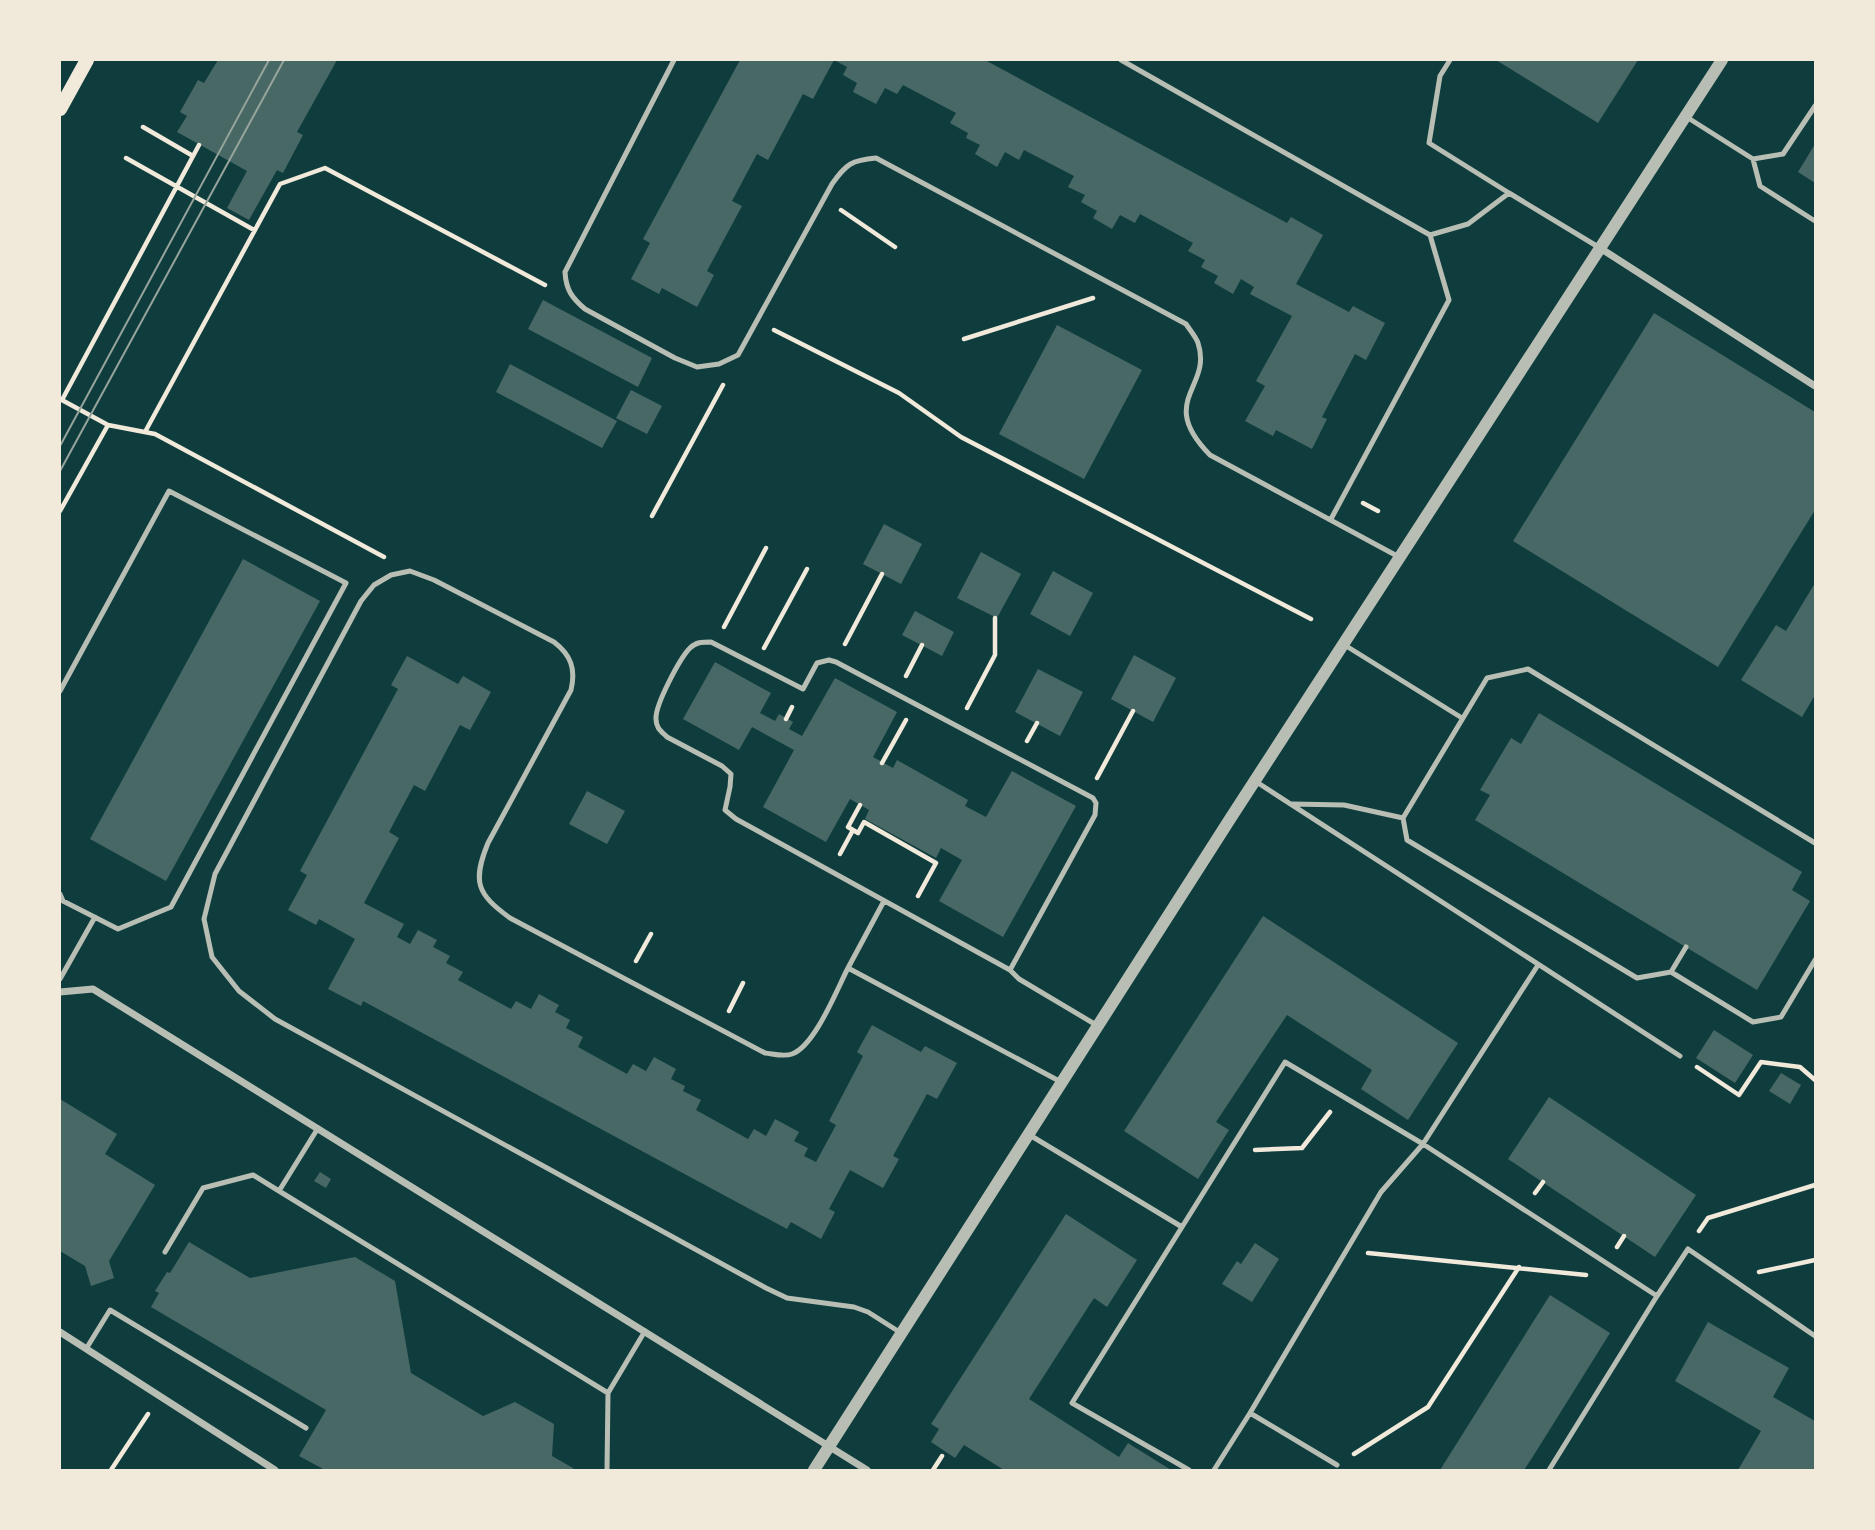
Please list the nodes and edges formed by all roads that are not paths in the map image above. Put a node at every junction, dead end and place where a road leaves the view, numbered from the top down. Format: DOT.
graph roads {
  1 [pos="87,60"];
  2 [pos="674,60"];
  3 [pos="1121,60"];
  4 [pos="1450,60"];
  5 [pos="1722,60"];
  6 [pos="1815,106"];
  7 [pos="60,109"];
  8 [pos="1685,117"];
  9 [pos="1753,159"];
  10 [pos="1509,193"];
  11 [pos="1815,220"];
  12 [pos="1430,236"];
  13 [pos="1600,248"];
  14 [pos="1815,386"];
  15 [pos="1331,519"];
  16 [pos="1399,557"];
  17 [pos="1343,644"];
  18 [pos="60,691"];
  19 [pos="1462,718"];
  20 [pos="1255,781"];
  21 [pos="1291,804"];
  22 [pos="1403,818"];
  23 [pos="1815,843"];
  24 [pos="60,894"];
  25 [pos="884,901"];
  26 [pos="95,917"];
  27 [pos="1686,947"];
  28 [pos="1815,960"];
  29 [pos="1538,965"];
  30 [pos="848,968"];
  31 [pos="1010,970"];
  32 [pos="1671,972"];
  33 [pos="60,979"];
  34 [pos="60,992"];
  35 [pos="1098,1026"];
  36 [pos="1680,1056"];
  37 [pos="1061,1083"];
  38 [pos="318,1128"];
  39 [pos="1028,1135"];
  40 [pos="1423,1144"];
  41 [pos="279,1191"];
  42 [pos="1181,1227"];
  43 [pos="164,1252"];
  44 [pos="1657,1297"];
  45 [pos="645,1331"];
  46 [pos="60,1332"];
  47 [pos="901,1333"];
  48 [pos="1815,1336"];
  49 [pos="86,1349"];
  50 [pos="608,1393"];
  51 [pos="1250,1413"];
  52 [pos="306,1428"];
  53 [pos="829,1446"];
  54 [pos="1337,1465"];
  55 [pos="275,1471"];
  56 [pos="607,1471"];
  57 [pos="814,1471"];
  58 [pos="867,1471"];
  59 [pos="1189,1471"];
  60 [pos="1214,1471"];
  61 [pos="1549,1471"];
  1 -- 7 [label="main road"];
  2 -- 15 [label="lane"];
  3 -- 12 [label="lane"];
  4 -- 10 [label="lane"];
  5 -- 8 [label="street"];
  6 -- 9 [label="lane"];
  8 -- 9 [label="lane"];
  8 -- 13 [label="street"];
  9 -- 11 [label="lane"];
  10 -- 12 [label="lane"];
  10 -- 13 [label="lane"];
  12 -- 15 [label="lane"];
  13 -- 14 [label="street"];
  13 -- 16 [label="street"];
  15 -- 16 [label="lane"];
  16 -- 17 [label="street"];
  17 -- 19 [label="lane"];
  17 -- 20 [label="street"];
  18 -- 26 [label="lane"];
  19 -- 22 [label="lane"];
  19 -- 23 [label="lane"];
  20 -- 21 [label="lane"];
  20 -- 35 [label="street"];
  21 -- 22 [label="lane"];
  21 -- 29 [label="lane"];
  22 -- 32 [label="lane"];
  24 -- 26 [label="lane"];
  25 -- 30 [label="lane"];
  25 -- 31 [label="lane"];
  25 -- 31 [label="lane"];
  26 -- 33 [label="lane"];
  27 -- 32 [label="lane"];
  28 -- 32 [label="lane"];
  29 -- 36 [label="lane"];
  29 -- 40 [label="lane"];
  30 -- 37 [label="lane"];
  30 -- 47 [label="lane"];
  31 -- 35 [label="lane"];
  34 -- 38 [label="street"];
  35 -- 37 [label="street"];
  37 -- 39 [label="street"];
  38 -- 41 [label="lane"];
  38 -- 45 [label="street"];
  39 -- 42 [label="lane"];
  39 -- 47 [label="street"];
  40 -- 42 [label="lane"];
  40 -- 44 [label="lane"];
  40 -- 51 [label="lane"];
  41 -- 43 [label="lane"];
  41 -- 50 [label="lane"];
  42 -- 59 [label="lane"];
  44 -- 48 [label="lane"];
  44 -- 61 [label="lane"];
  45 -- 50 [label="lane"];
  45 -- 53 [label="street"];
  46 -- 49 [label="street"];
  47 -- 53 [label="street"];
  49 -- 52 [label="lane"];
  49 -- 55 [label="street"];
  50 -- 56 [label="lane"];
  51 -- 54 [label="lane"];
  51 -- 60 [label="lane"];
  53 -- 57 [label="street"];
  53 -- 58 [label="street"];
}
